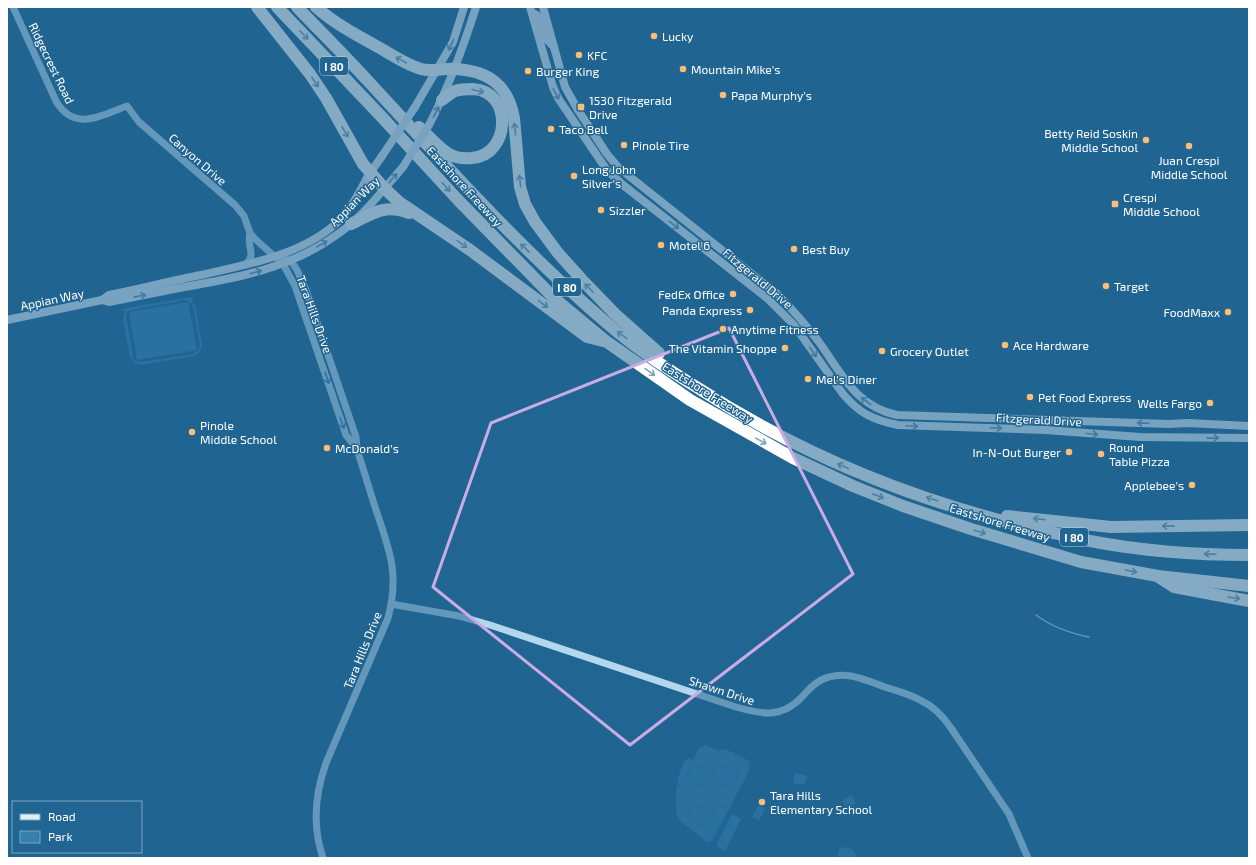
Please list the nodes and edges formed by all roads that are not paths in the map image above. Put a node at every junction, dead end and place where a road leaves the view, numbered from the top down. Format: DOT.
graph roads {
  1 [pos="12,7"];
  2 [pos="257,7"];
  3 [pos="277,7"];
  4 [pos="297,7"];
  5 [pos="316,7"];
  6 [pos="464,7"];
  7 [pos="476,7"];
  8 [pos="543,7"];
  9 [pos="531,10"];
  10 [pos="542,46"];
  11 [pos="554,46"];
  12 [pos="438,69"];
  13 [pos="455,69"];
  14 [pos="561,76"];
  15 [pos="367,81"];
  16 [pos="442,100"];
  17 [pos="127,106"];
  18 [pos="370,173"];
  19 [pos="384,188"];
  20 [pos="430,222"];
  21 [pos="351,224"];
  22 [pos="250,233"];
  23 [pos="275,256"];
  24 [pos="300,256"];
  25 [pos="291,261"];
  26 [pos="246,264"];
  27 [pos="283,264"];
  28 [pos="301,278"];
  29 [pos="102,300"];
  30 [pos="7,320"];
  31 [pos="607,342"];
  32 [pos="723,405"];
  33 [pos="1249,426"];
  34 [pos="1249,438"];
  35 [pos="357,449"];
  36 [pos="977,514"];
  37 [pos="1249,525"];
  38 [pos="1249,555"];
  39 [pos="1158,576"];
  40 [pos="1249,586"];
  41 [pos="1249,601"];
  42 [pos="391,604"];
  43 [pos="323,858"];
  44 [pos="1028,858"];
  1 -- 17 [label="street, Ridgecrest Road"];
  2 -- 18 [label="highway, one-way"];
  3 -- 31 [label="highway, Eastshore Freeway / I 80, one-way"];
  4 -- 15 [label="highway, Eastshore Freeway / I 80"];
  12 -- 5 [label="highway, one-way"];
  6 -- 12 [label="main road, Appian Way, one-way"];
  7 -- 13 [label="main road, Appian Way"];
  8 -- 11 [label="main road, Fitzgerald Drive"];
  9 -- 10 [label="main road, Fitzgerald Drive"];
  9 -- 11 [label="main road"];
  10 -- 14 [label="main road"];
  10 -- 34 [label="main road, Fitzgerald Drive, one-way"];
  11 -- 14 [label="main road, Fitzgerald Drive"];
  12 -- 13 [label="highway"];
  12 -- 18 [label="main road, Appian Way, bridge"];
  13 -- 16 [label="main road, Appian Way"];
  32 -- 13 [label="highway, one-way"];
  33 -- 14 [label="main road, Fitzgerald Drive, one-way"];
  16 -- 15 [label="highway, one-way"];
  32 -- 15 [label="highway, Eastshore Freeway / I 80, one-way"];
  19 -- 16 [label="main road, Appian Way, one-way, bridge"];
  17 -- 22 [label="street, Canyon Drive"];
  18 -- 19 [label="highway"];
  18 -- 23 [label="main road, Appian Way"];
  19 -- 20 [label="highway"];
  19 -- 21 [label="main road, Appian Way"];
  20 -- 21 [label="highway"];
  20 -- 31 [label="highway, one-way"];
  24 -- 21 [label="main road, Appian Way, one-way"];
  22 -- 23 [label="street, Canyon Drive"];
  22 -- 26 [label="street, Canyon Drive"];
  23 -- 25 [label="street, Tara Hills Drive"];
  23 -- 26 [label="main road, Appian Way"];
  23 -- 27 [label="street, Tara Hills Drive"];
  24 -- 25 [label="main road, Appian Way"];
  24 -- 28 [label="street"];
  25 -- 27 [label="main road, Appian Way"];
  25 -- 28 [label="street, Tara Hills Drive"];
  26 -- 29 [label="main road, Appian Way"];
  29 -- 27 [label="main road, Appian Way, one-way"];
  27 -- 35 [label="street, Tara Hills Drive, one-way"];
  28 -- 35 [label="street, Tara Hills Drive"];
  29 -- 30 [label="main road, Appian Way"];
  31 -- 39 [label="highway, Eastshore Freeway / I 80, one-way"];
  36 -- 32 [label="highway, Eastshore Freeway / I 80, one-way"];
  35 -- 42 [label="street, Tara Hills Drive"];
  37 -- 36 [label="highway, one-way"];
  38 -- 36 [label="highway, Eastshore Freeway / I 80, one-way"];
  39 -- 40 [label="highway, Eastshore Freeway / I 80"];
  39 -- 41 [label="highway, one-way"];
  42 -- 43 [label="street, Tara Hills Drive"];
  42 -- 44 [label="street, Shawn Drive"];
}
